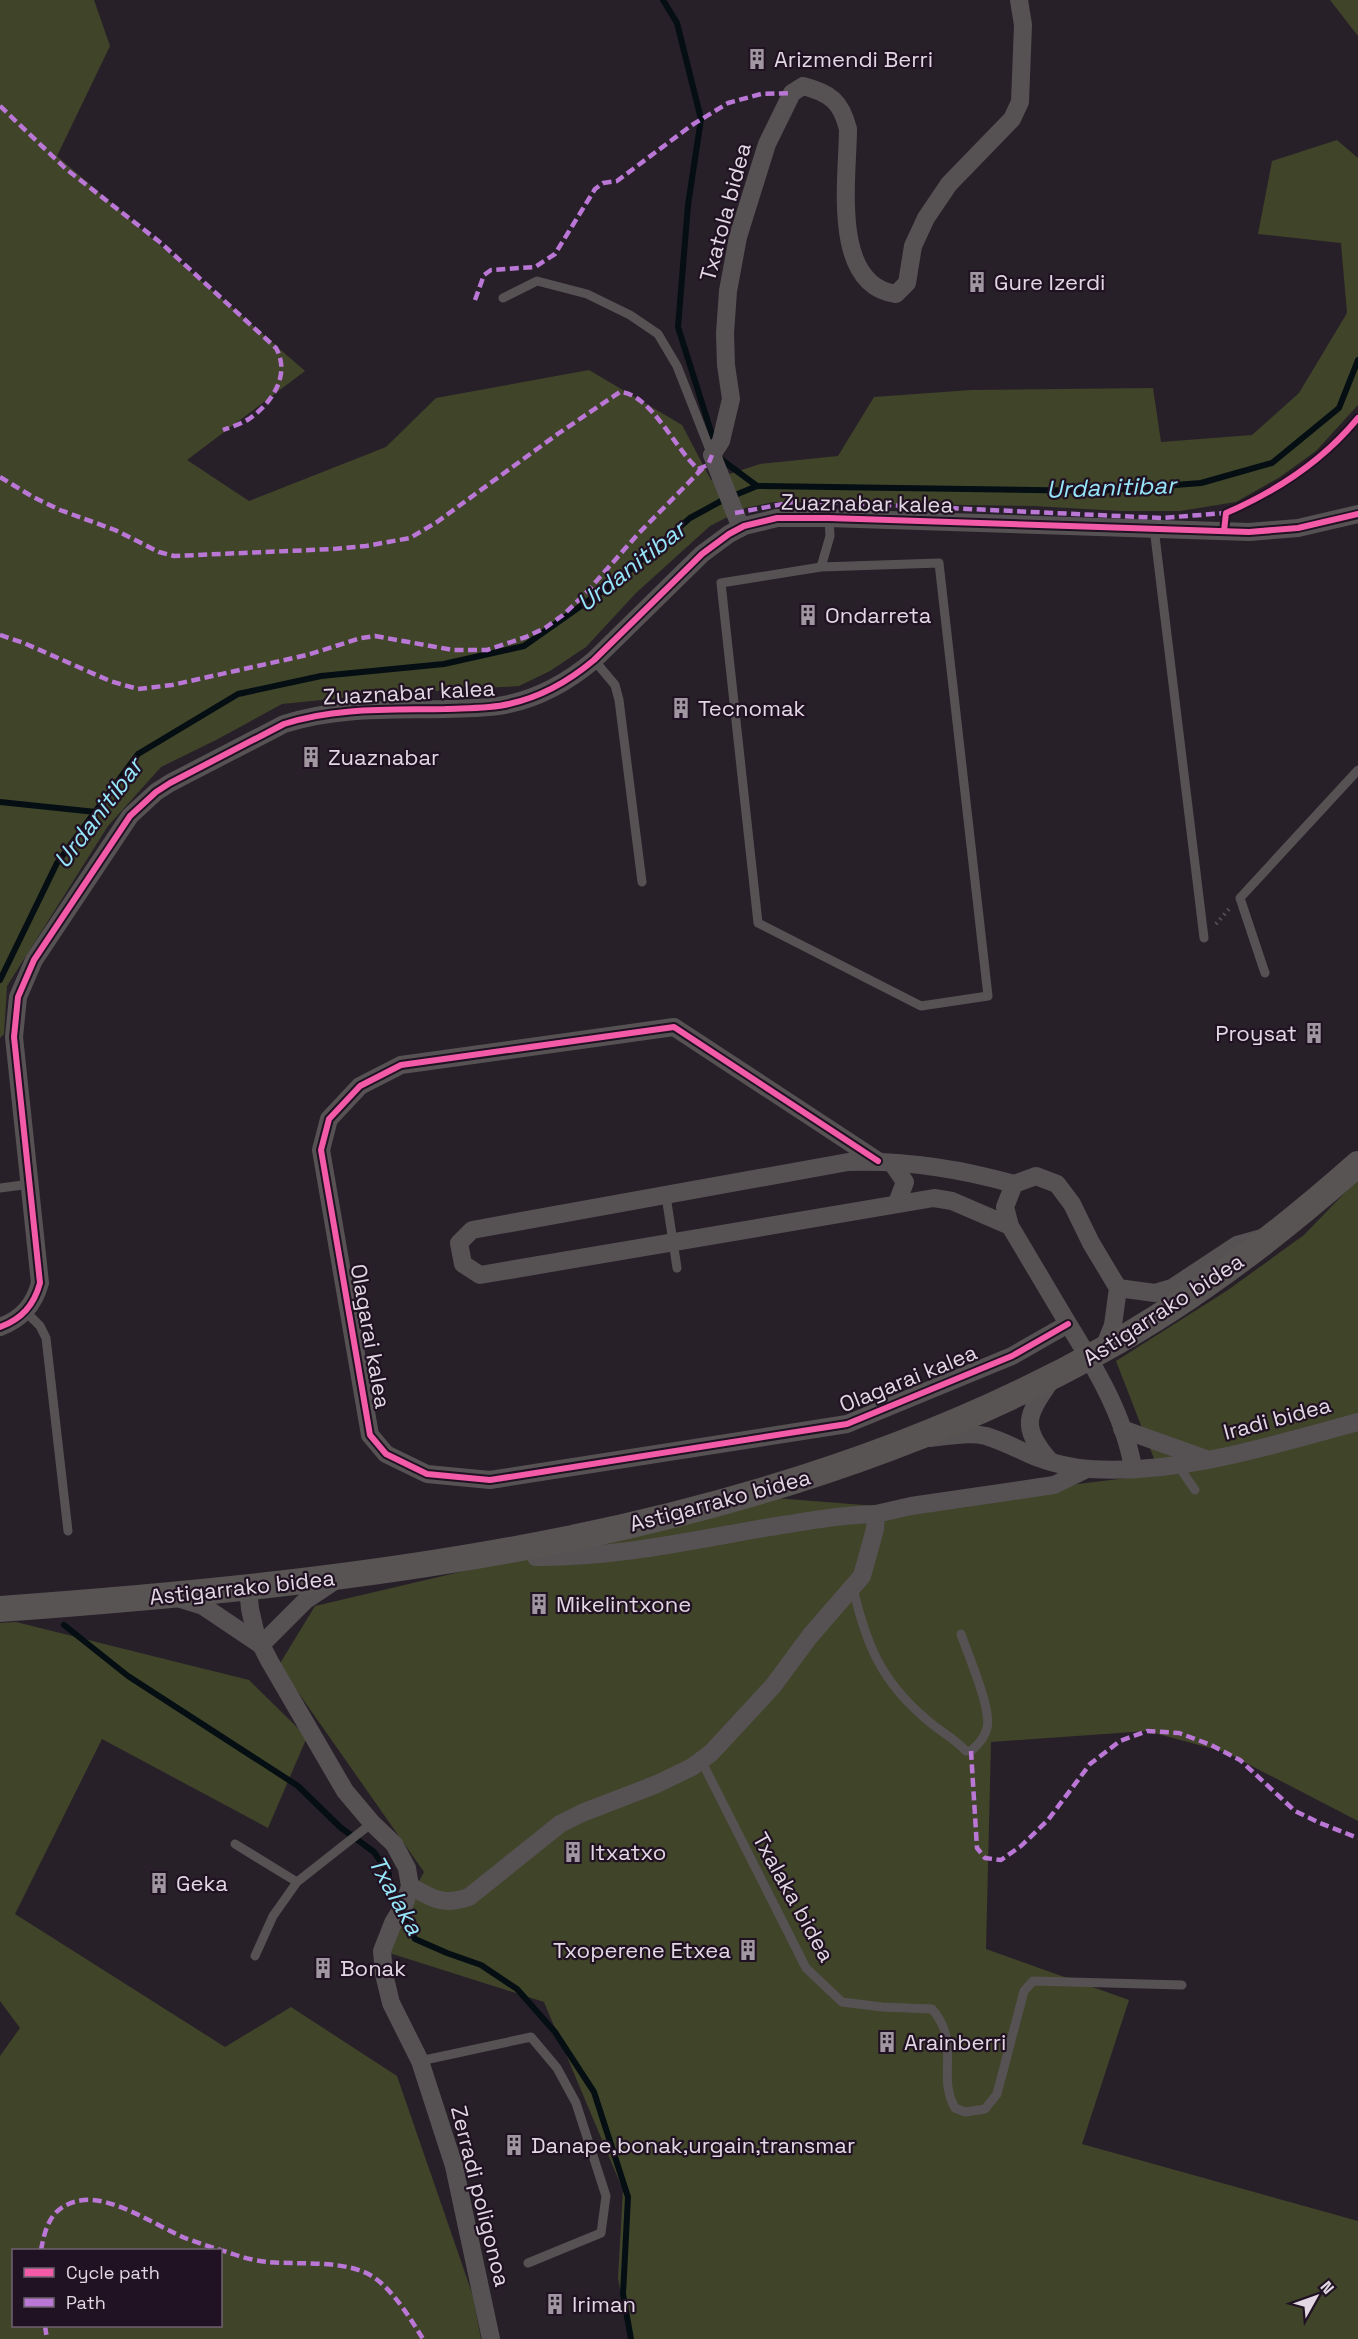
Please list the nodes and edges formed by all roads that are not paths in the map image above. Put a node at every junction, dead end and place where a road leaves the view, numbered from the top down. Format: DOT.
graph roads {
  1 [pos="1019,0"];
  2 [pos="503,298"];
  3 [pos="712,455"];
  4 [pos="1358,514"];
  5 [pos="829,518"];
  6 [pos="738,520"];
  7 [pos="1154,528"];
  8 [pos="821,567"];
  9 [pos="594,660"];
  10 [pos="1358,770"];
  11 [pos="642,882"];
  12 [pos="1204,938"];
  13 [pos="1265,973"];
  14 [pos="885,1162"];
  15 [pos="1358,1164"];
  16 [pos="1014,1184"];
  17 [pos="24,1185"];
  18 [pos="0,1188"];
  19 [pos="666,1196"];
  20 [pos="897,1203"];
  21 [pos="1010,1226"];
  22 [pos="1275,1234"];
  23 [pos="673,1242"];
  24 [pos="677,1268"];
  25 [pos="1118,1288"];
  26 [pos="14,1319"];
  27 [pos="1072,1329"];
  28 [pos="1103,1350"];
  29 [pos="1054,1376"];
  30 [pos="1358,1422"];
  31 [pos="1122,1429"];
  32 [pos="917,1439"];
  33 [pos="1208,1460"];
  34 [pos="1050,1461"];
  35 [pos="1177,1464"];
  36 [pos="1132,1468"];
  37 [pos="1087,1469"];
  38 [pos="1195,1490"];
  39 [pos="876,1514"];
  40 [pos="68,1532"];
  41 [pos="531,1546"];
  42 [pos="342,1576"];
  43 [pos="248,1587"];
  44 [pos="853,1588"];
  45 [pos="166,1594"];
  46 [pos="0,1609"];
  47 [pos="961,1634"];
  48 [pos="261,1645"];
  49 [pos="701,1760"];
  50 [pos="367,1828"];
  51 [pos="235,1844"];
  52 [pos="297,1882"];
  53 [pos="407,1894"];
  54 [pos="255,1956"];
  55 [pos="1182,1985"];
  56 [pos="420,2061"];
  57 [pos="528,2263"];
  58 [pos="491,2339"];
  1 -- 3 [label="street, Txatola bidea"];
  2 -- 3 [label="lane"];
  3 -- 6 [label="street"];
  4 -- 7 [label="street, Zuaznabar kalea"];
  5 -- 6 [label="street, Zuaznabar kalea"];
  5 -- 7 [label="street, Zuaznabar kalea"];
  5 -- 8 [label="lane"];
  6 -- 9 [label="street, Zuaznabar kalea"];
  7 -- 12 [label="lane"];
  8 -- 8 [label="lane"];
  9 -- 11 [label="lane"];
  9 -- 17 [label="street, Zuaznabar kalea"];
  10 -- 13 [label="lane"];
  14 -- 16 [label="street, Olagarai kalea"];
  14 -- 19 [label="street, Olagarai kalea"];
  14 -- 20 [label="street"];
  14 -- 27 [label="street, Olagarai kalea"];
  15 -- 22 [label="main road, Astigarrako bidea"];
  16 -- 21 [label="street"];
  16 -- 25 [label="street"];
  17 -- 18 [label="lane"];
  17 -- 26 [label="street, Zuaznabar kalea"];
  19 -- 23 [label="lane"];
  19 -- 23 [label="street, Olagarai kalea"];
  20 -- 21 [label="street, Olagarai kalea"];
  20 -- 23 [label="street, Olagarai kalea"];
  21 -- 27 [label="street"];
  22 -- 25 [label="street"];
  22 -- 28 [label="main road, Astigarrako bidea"];
  23 -- 24 [label="lane"];
  25 -- 28 [label="street"];
  26 -- 40 [label="lane"];
  27 -- 31 [label="street"];
  28 -- 29 [label="main road, Astigarrako bidea"];
  29 -- 32 [label="main road, Astigarrako bidea"];
  29 -- 34 [label="street"];
  30 -- 33 [label="street, Iradi bidea"];
  31 -- 33 [label="street"];
  31 -- 36 [label="street"];
  32 -- 34 [label="street"];
  32 -- 41 [label="main road, Astigarrako bidea"];
  33 -- 35 [label="street, Iradi bidea"];
  34 -- 37 [label="street"];
  35 -- 36 [label="street, Iradi bidea"];
  35 -- 38 [label="lane"];
  36 -- 37 [label="street, Iradi bidea"];
  37 -- 39 [label="street"];
  39 -- 41 [label="street"];
  39 -- 44 [label="street"];
  41 -- 42 [label="main road, Astigarrako bidea"];
  42 -- 43 [label="main road, Astigarrako bidea"];
  42 -- 48 [label="street"];
  43 -- 45 [label="main road, Astigarrako bidea"];
  43 -- 48 [label="street"];
  44 -- 47 [label="lane"];
  44 -- 49 [label="street"];
  45 -- 46 [label="main road, Astigarrako bidea"];
  45 -- 48 [label="street"];
  48 -- 50 [label="street"];
  49 -- 53 [label="street"];
  49 -- 55 [label="lane, Txalaka bidea"];
  50 -- 52 [label="lane"];
  50 -- 53 [label="street"];
  51 -- 52 [label="lane"];
  52 -- 54 [label="lane"];
  53 -- 56 [label="street, Zerradi poligonoa"];
  56 -- 57 [label="lane"];
  56 -- 58 [label="street, Zerradi poligonoa"];
}
